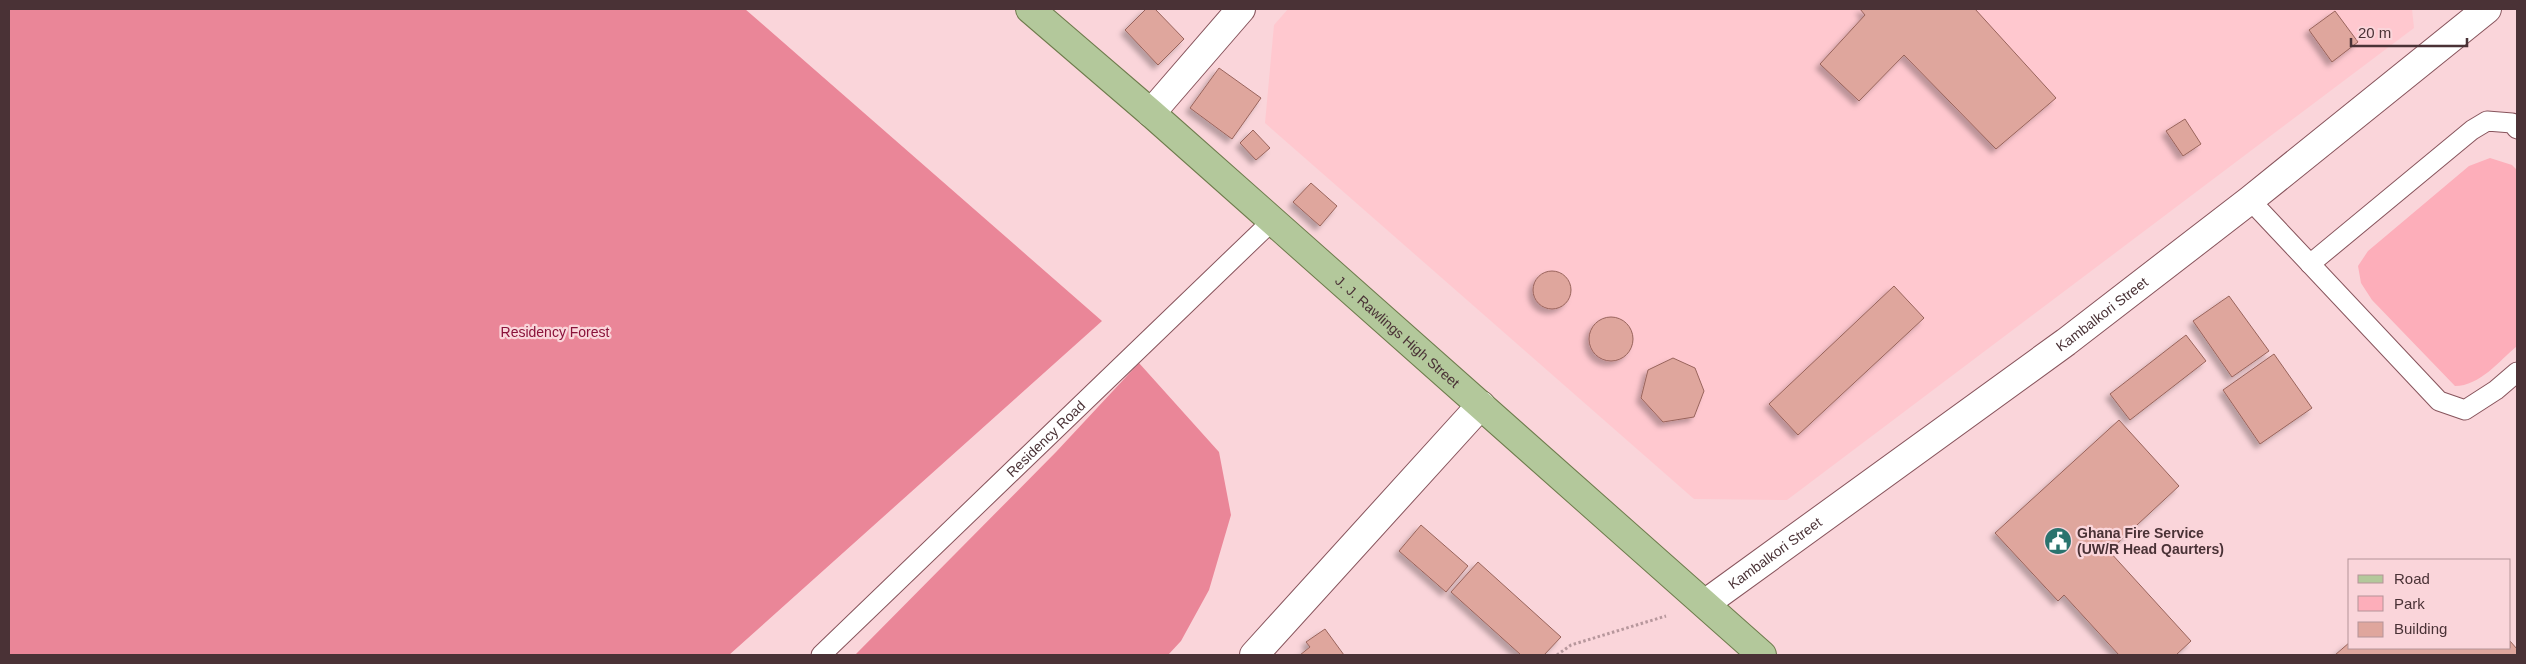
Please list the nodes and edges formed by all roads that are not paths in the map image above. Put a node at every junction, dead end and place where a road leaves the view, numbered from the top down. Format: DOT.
graph roads {
  1 [pos="1030,9"];
  2 [pos="1241,9"];
  3 [pos="2487,9"];
  4 [pos="1152,113"];
  5 [pos="2517,129"];
  6 [pos="2250,200"];
  7 [pos="1272,221"];
  8 [pos="2310,264"];
  9 [pos="2517,372"];
  10 [pos="1481,405"];
  11 [pos="1706,603"];
  12 [pos="821,655"];
  13 [pos="1254,655"];
  14 [pos="1762,655"];
  1 -- 4 [label="main road, J. J. Rawlings High Street"];
  2 -- 4 [label="street"];
  3 -- 6 [label="street, Kambalkori Street"];
  4 -- 7 [label="main road, J. J. Rawlings High Street"];
  5 -- 8 [label="lane"];
  6 -- 8 [label="lane"];
  6 -- 11 [label="street, Kambalkori Street"];
  7 -- 10 [label="main road, J. J. Rawlings High Street"];
  7 -- 12 [label="lane, Residency Road"];
  8 -- 9 [label="lane"];
  10 -- 11 [label="main road, J. J. Rawlings High Street"];
  10 -- 13 [label="street"];
  11 -- 14 [label="main road, J. J. Rawlings High Street"];
}
